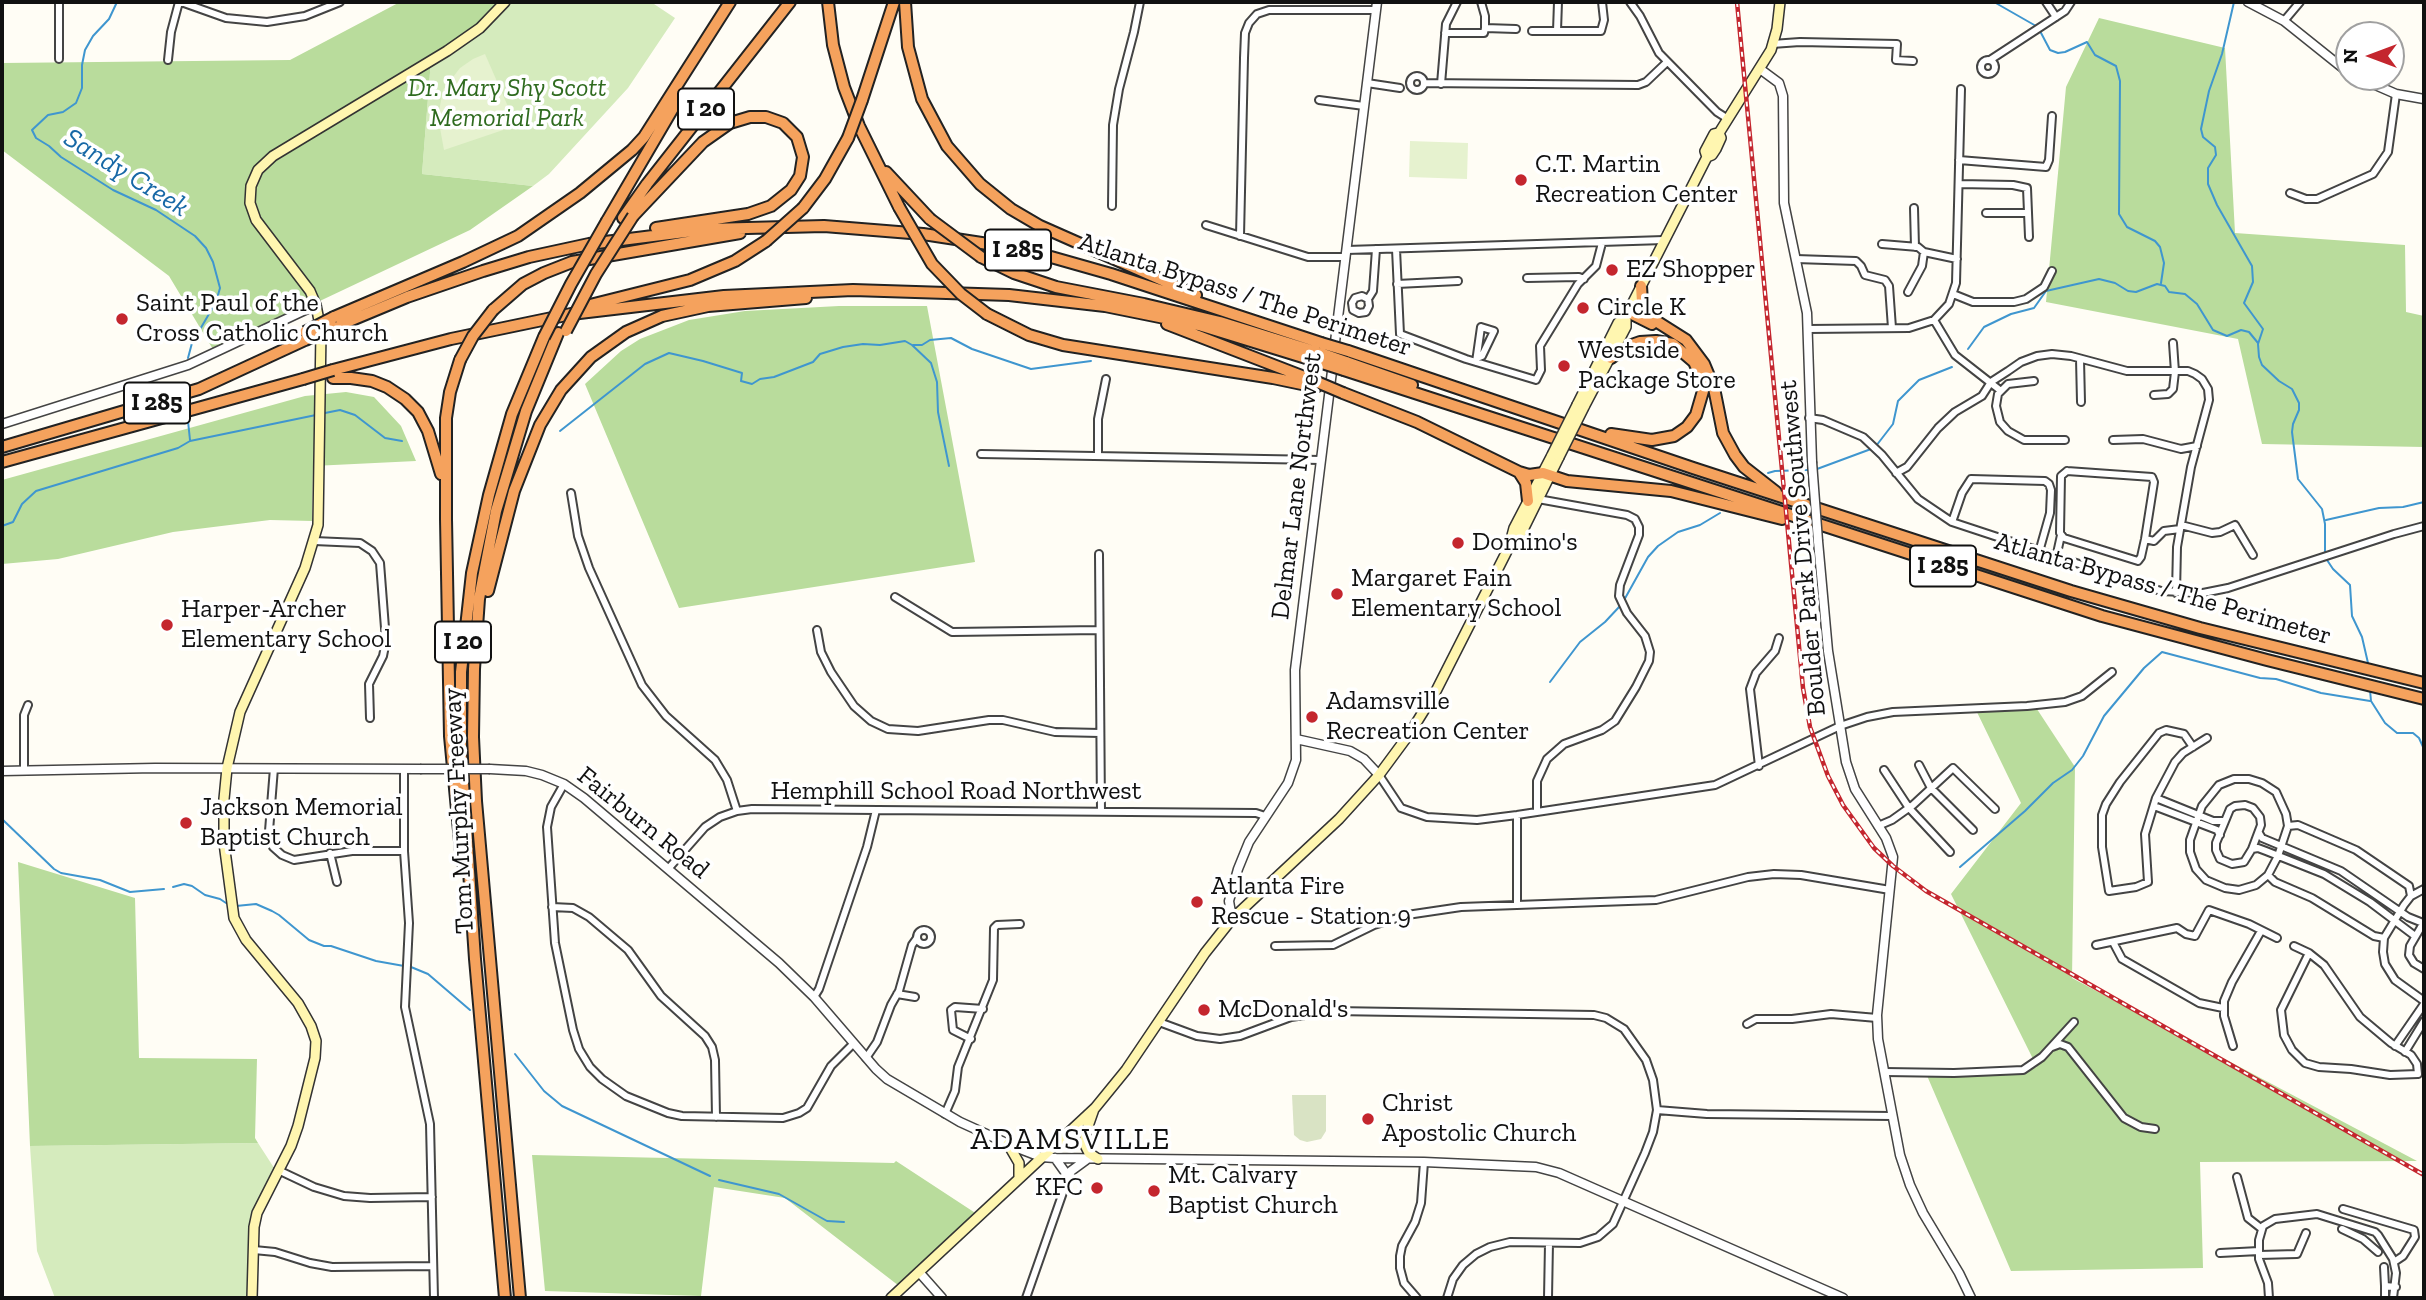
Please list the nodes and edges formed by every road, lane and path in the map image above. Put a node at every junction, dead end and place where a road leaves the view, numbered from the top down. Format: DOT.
graph roads {
  1 [pos="59,2"];
  2 [pos="180,2"];
  3 [pos="340,2"];
  4 [pos="505,2"];
  5 [pos="733,2"];
  6 [pos="790,2"];
  7 [pos="828,2"];
  8 [pos="894,2"];
  9 [pos="905,2"];
  10 [pos="1140,2"];
  11 [pos="1458,2"];
  12 [pos="1481,2"];
  13 [pos="1558,2"];
  14 [pos="1602,2"];
  15 [pos="1630,2"];
  16 [pos="1780,2"];
  17 [pos="2046,2"];
  18 [pos="2071,2"];
  19 [pos="2248,2"];
  20 [pos="2300,2"];
  21 [pos="1377,6"];
  22 [pos="2056,17"];
  23 [pos="2284,21"];
  24 [pos="1485,28"];
  25 [pos="1516,29"];
  26 [pos="1532,31"];
  27 [pos="1557,31"];
  28 [pos="1445,33"];
  29 [pos="1772,44"];
  30 [pos="59,59"];
  31 [pos="168,60"];
  32 [pos="1913,61"];
  33 [pos="1990,61"];
  34 [pos="1667,62"];
  35 [pos="2335,62"];
  36 [pos="1760,69"];
  37 [pos="1367,83"];
  38 [pos="1424,83"];
  39 [pos="1441,83"];
  40 [pos="1400,88"];
  41 [pos="1961,89"];
  42 [pos="2391,91"];
  43 [pos="2396,93"];
  44 [pos="2424,99"];
  45 [pos="1319,100"];
  46 [pos="1364,106"];
  47 [pos="2052,116"];
  48 [pos="1728,119"];
  49 [pos="867,143"];
  50 [pos="1959,160"];
  51 [pos="1959,184"];
  52 [pos="2290,193"];
  53 [pos="1112,206"];
  54 [pos="1914,208"];
  55 [pos="1986,213"];
  56 [pos="2028,213"];
  57 [pos="628,217"];
  58 [pos="1206,225"];
  59 [pos="792,226"];
  60 [pos="1240,236"];
  61 [pos="2029,237"];
  62 [pos="1664,240"];
  63 [pos="1602,243"];
  64 [pos="589,244"];
  65 [pos="1882,244"];
  66 [pos="1915,247"];
  67 [pos="1376,249"];
  68 [pos="1396,249"];
  69 [pos="1924,252"];
  70 [pos="1346,254"];
  71 [pos="1796,259"];
  72 [pos="1957,259"];
  73 [pos="2052,271"];
  74 [pos="1527,278"];
  75 [pos="1584,279"];
  76 [pos="1458,281"];
  77 [pos="1397,284"];
  78 [pos="1641,286"];
  79 [pos="896,290"];
  80 [pos="1908,292"];
  81 [pos="1954,294"];
  82 [pos="1368,299"];
  83 [pos="316,305"];
  84 [pos="1124,310"];
  85 [pos="571,314"];
  86 [pos="1237,314"];
  87 [pos="1627,314"];
  88 [pos="1934,320"];
  89 [pos="335,322"];
  90 [pos="1892,328"];
  91 [pos="1808,329"];
  92 [pos="562,332"];
  93 [pos="2173,343"];
  94 [pos="1673,344"];
  95 [pos="1320,353"];
  96 [pos="1697,355"];
  97 [pos="1611,358"];
  98 [pos="2080,359"];
  99 [pos="1476,360"];
  100 [pos="1346,361"];
  101 [pos="2175,372"];
  102 [pos="333,374"];
  103 [pos="1106,379"];
  104 [pos="2034,381"];
  105 [pos="1991,382"];
  106 [pos="1316,384"];
  107 [pos="2001,391"];
  108 [pos="2154,396"];
  109 [pos="2081,402"];
  110 [pos="1580,406"];
  111 [pos="1809,418"];
  112 [pos="2,424"];
  113 [pos="1594,433"];
  114 [pos="2065,440"];
  115 [pos="2113,440"];
  116 [pos="2197,446"];
  117 [pos="2,447"];
  118 [pos="981,454"];
  119 [pos="1098,456"];
  120 [pos="1321,460"];
  121 [pos="2,462"];
  122 [pos="1519,472"];
  123 [pos="1896,473"];
  124 [pos="1546,474"];
  125 [pos="571,493"];
  126 [pos="1780,496"];
  127 [pos="1533,500"];
  128 [pos="446,519"];
  129 [pos="1952,522"];
  130 [pos="2424,526"];
  131 [pos="2180,527"];
  132 [pos="1835,530"];
  133 [pos="2061,535"];
  134 [pos="2145,539"];
  135 [pos="314,541"];
  136 [pos="2039,552"];
  137 [pos="1099,554"];
  138 [pos="2253,555"];
  139 [pos="2056,558"];
  140 [pos="488,591"];
  141 [pos="2176,593"];
  142 [pos="895,597"];
  143 [pos="817,630"];
  144 [pos="1100,630"];
  145 [pos="1779,638"];
  146 [pos="2112,672"];
  147 [pos="2424,683"];
  148 [pos="2424,698"];
  149 [pos="27,705"];
  150 [pos="370,718"];
  151 [pos="473,720"];
  152 [pos="1840,726"];
  153 [pos="1101,733"];
  154 [pos="2207,738"];
  155 [pos="1296,739"];
  156 [pos="2193,747"];
  157 [pos="1919,765"];
  158 [pos="1759,766"];
  159 [pos="227,768"];
  160 [pos="274,768"];
  161 [pos="404,768"];
  162 [pos="1884,770"];
  163 [pos="2,771"];
  164 [pos="24,771"];
  165 [pos="1379,775"];
  166 [pos="564,784"];
  167 [pos="1931,788"];
  168 [pos="2155,802"];
  169 [pos="1909,808"];
  170 [pos="1995,809"];
  171 [pos="876,810"];
  172 [pos="737,811"];
  173 [pos="1101,812"];
  174 [pos="1537,812"];
  175 [pos="2199,814"];
  176 [pos="1517,815"];
  177 [pos="1265,816"];
  178 [pos="2225,821"];
  179 [pos="2196,822"];
  180 [pos="1878,826"];
  181 [pos="2288,826"];
  182 [pos="1973,830"];
  183 [pos="2259,833"];
  184 [pos="2220,835"];
  185 [pos="2281,847"];
  186 [pos="2252,849"];
  187 [pos="404,851"];
  188 [pos="1950,852"];
  189 [pos="330,853"];
  190 [pos="2278,856"];
  191 [pos="668,869"];
  192 [pos="2268,875"];
  193 [pos="337,882"];
  194 [pos="2424,889"];
  195 [pos="1891,891"];
  196 [pos="2411,896"];
  197 [pos="1517,905"];
  198 [pos="552,907"];
  199 [pos="2400,912"];
  200 [pos="1232,919"];
  201 [pos="2395,920"];
  202 [pos="2424,923"];
  203 [pos="1020,924"];
  204 [pos="2261,931"];
  205 [pos="2415,936"];
  206 [pos="917,938"];
  207 [pos="2277,938"];
  208 [pos="2384,938"];
  209 [pos="2113,942"];
  210 [pos="2096,945"];
  211 [pos="1275,946"];
  212 [pos="2294,946"];
  213 [pos="2309,953"];
  214 [pos="475,960"];
  215 [pos="2424,969"];
  216 [pos="897,994"];
  217 [pos="814,997"];
  218 [pos="915,997"];
  219 [pos="2424,1003"];
  220 [pos="2223,1008"];
  221 [pos="983,1009"];
  222 [pos="1877,1018"];
  223 [pos="2424,1021"];
  224 [pos="1159,1022"];
  225 [pos="2074,1022"];
  226 [pos="1747,1024"];
  227 [pos="971,1039"];
  228 [pos="853,1044"];
  229 [pos="2234,1046"];
  230 [pos="2395,1046"];
  231 [pos="2050,1048"];
  232 [pos="2404,1052"];
  233 [pos="866,1058"];
  234 [pos="1885,1072"];
  235 [pos="1095,1108"];
  236 [pos="1657,1110"];
  237 [pos="945,1114"];
  238 [pos="1892,1116"];
  239 [pos="716,1117"];
  240 [pos="2155,1129"];
  241 [pos="1008,1144"];
  242 [pos="1041,1157"];
  243 [pos="1055,1158"];
  244 [pos="1094,1159"];
  245 [pos="1424,1162"];
  246 [pos="278,1170"];
  247 [pos="2238,1177"];
  248 [pos="1019,1178"];
  249 [pos="1066,1181"];
  250 [pos="432,1197"];
  251 [pos="1624,1201"];
  252 [pos="2343,1209"];
  253 [pos="2372,1219"];
  254 [pos="2262,1229"];
  255 [pos="2342,1229"];
  256 [pos="2366,1229"];
  257 [pos="2306,1233"];
  258 [pos="2360,1237"];
  259 [pos="1549,1243"];
  260 [pos="254,1250"];
  261 [pos="2220,1252"];
  262 [pos="2378,1252"];
  263 [pos="2259,1253"];
  264 [pos="2393,1262"];
  265 [pos="433,1266"];
  266 [pos="2384,1267"];
  267 [pos="919,1272"];
  268 [pos="2385,1286"];
  269 [pos="2396,1287"];
  270 [pos="2385,1297"];
  271 [pos="252,1298"];
  272 [pos="434,1298"];
  273 [pos="505,1298"];
  274 [pos="520,1298"];
  275 [pos="891,1298"];
  276 [pos="942,1298"];
  277 [pos="1026,1298"];
  278 [pos="1417,1298"];
  279 [pos="1447,1298"];
  280 [pos="1548,1298"];
  281 [pos="1843,1298"];
  282 [pos="1971,1298"];
  283 [pos="2269,1298"];
  284 [pos="2393,1298"];
  1 -- 30 [label="street"];
  2 -- 3 [label="street"];
  2 -- 31 [label="street"];
  4 -- 83 [label="main road"];
  5 -- 89 [label="highway"];
  5 -- 214 [label="highway, Tom Murphy Freeway / I 20, bridge"];
  6 -- 57 [label="highway, I 20"];
  7 -- 49 [label="highway"];
  8 -- 85 [label="highway, bridge"];
  9 -- 86 [label="highway"];
  10 -- 53 [label="street"];
  11 -- 28 [label="street"];
  12 -- 24 [label="street"];
  13 -- 27 [label="street"];
  14 -- 27 [label="street"];
  15 -- 34 [label="street"];
  16 -- 29 [label="main road"];
  17 -- 22 [label="street"];
  18 -- 22 [label="street"];
  19 -- 23 [label="street"];
  20 -- 23 [label="street"];
  21 -- 37 [label="street, Delmar Lane Northwest"];
  21 -- 60 [label="street"];
  22 -- 33 [label="street"];
  23 -- 35 [label="street"];
  24 -- 25 [label="street"];
  24 -- 28 [label="street"];
  26 -- 27 [label="street"];
  28 -- 39 [label="street"];
  29 -- 32 [label="street"];
  29 -- 36 [label="main road"];
  34 -- 39 [label="street"];
  34 -- 48 [label="street"];
  36 -- 48 [label="main road"];
  36 -- 71 [label="street, Boulder Park Drive Southwest"];
  37 -- 40 [label="street"];
  37 -- 46 [label="street, Delmar Lane Northwest"];
  38 -- 39 [label="street"];
  41 -- 50 [label="street"];
  42 -- 43 [label="street"];
  43 -- 44 [label="street"];
  43 -- 52 [label="street"];
  45 -- 46 [label="street"];
  46 -- 70 [label="street, Delmar Lane Northwest"];
  47 -- 50 [label="street"];
  48 -- 62 [label="main road"];
  49 -- 95 [label="highway, bridge"];
  49 -- 106 [label="highway, bridge"];
  50 -- 51 [label="street"];
  51 -- 56 [label="street"];
  51 -- 72 [label="street"];
  54 -- 66 [label="street"];
  55 -- 56 [label="street"];
  56 -- 61 [label="street"];
  57 -- 64 [label="highway"];
  57 -- 92 [label="highway, I 20"];
  58 -- 60 [label="street"];
  59 -- 64 [label="highway, Atlanta Bypass / The Perimeter / I 285"];
  59 -- 86 [label="highway, Atlanta Bypass / The Perimeter / I 285"];
  59 -- 128 [label="highway, bridge"];
  60 -- 70 [label="street"];
  62 -- 63 [label="street"];
  62 -- 78 [label="main road"];
  63 -- 68 [label="street"];
  63 -- 75 [label="street"];
  64 -- 89 [label="highway, Atlanta Bypass / The Perimeter / I 285"];
  65 -- 66 [label="street"];
  66 -- 69 [label="street"];
  67 -- 68 [label="street"];
  67 -- 70 [label="street"];
  67 -- 82 [label="street"];
  68 -- 77 [label="street"];
  69 -- 72 [label="street"];
  69 -- 80 [label="street"];
  70 -- 120 [label="street, Delmar Lane Northwest"];
  71 -- 90 [label="street"];
  71 -- 91 [label="street, Boulder Park Drive Southwest"];
  72 -- 81 [label="street"];
  73 -- 81 [label="street"];
  74 -- 75 [label="street"];
  75 -- 99 [label="street"];
  76 -- 77 [label="street"];
  77 -- 99 [label="street"];
  78 -- 87 [label="main road"];
  78 -- 96 [label="highway"];
  79 -- 84 [label="highway, Atlanta Bypass / The Perimeter / I 285"];
  79 -- 85 [label="highway, Atlanta Bypass / The Perimeter / I 285"];
  79 -- 140 [label="highway"];
  81 -- 88 [label="street"];
  83 -- 112 [label="street"];
  83 -- 135 [label="main road"];
  84 -- 95 [label="highway, Atlanta Bypass / The Perimeter / I 285"];
  84 -- 106 [label="highway"];
  85 -- 102 [label="highway, Atlanta Bypass / The Perimeter / I 285"];
  86 -- 95 [label="highway, Atlanta Bypass / The Perimeter / I 285"];
  87 -- 94 [label="highway"];
  87 -- 96 [label="highway"];
  87 -- 97 [label="main road"];
  87 -- 110 [label="main road"];
  88 -- 90 [label="street"];
  88 -- 105 [label="street"];
  89 -- 117 [label="highway, Atlanta Bypass / The Perimeter / I 285, bridge"];
  90 -- 91 [label="street"];
  91 -- 111 [label="street, Boulder Park Drive Southwest"];
  92 -- 140 [label="highway"];
  92 -- 151 [label="highway, Tom Murphy Freeway / I 20"];
  93 -- 101 [label="street"];
  94 -- 97 [label="highway"];
  94 -- 113 [label="highway"];
  95 -- 100 [label="highway, Atlanta Bypass / The Perimeter / I 285, bridge"];
  95 -- 100 [label="highway, Atlanta Bypass / The Perimeter / I 285, bridge"];
  96 -- 126 [label="highway"];
  97 -- 110 [label="main road"];
  98 -- 101 [label="street"];
  98 -- 105 [label="street"];
  98 -- 109 [label="street"];
  99 -- 99 [label="street"];
  100 -- 113 [label="highway, Atlanta Bypass / The Perimeter / I 285"];
  100 -- 132 [label="highway, Atlanta Bypass / The Perimeter / I 285"];
  101 -- 108 [label="street"];
  101 -- 116 [label="street"];
  102 -- 121 [label="highway, I 285, bridge"];
  102 -- 128 [label="highway"];
  103 -- 119 [label="street"];
  104 -- 107 [label="street"];
  105 -- 107 [label="street"];
  105 -- 123 [label="street"];
  106 -- 122 [label="highway, bridge"];
  107 -- 114 [label="street"];
  110 -- 124 [label="main road, bridge"];
  111 -- 123 [label="street"];
  111 -- 152 [label="street, Boulder Park Drive Southwest, bridge"];
  113 -- 126 [label="highway, Atlanta Bypass / The Perimeter / I 285"];
  115 -- 116 [label="street"];
  116 -- 131 [label="street"];
  118 -- 119 [label="street"];
  119 -- 120 [label="street"];
  120 -- 155 [label="street, Delmar Lane Northwest"];
  122 -- 124 [label="highway"];
  122 -- 127 [label="highway"];
  123 -- 129 [label="street"];
  124 -- 127 [label="main road"];
  124 -- 132 [label="highway"];
  125 -- 172 [label="street"];
  126 -- 147 [label="highway, Atlanta Bypass / The Perimeter / I 285"];
  127 -- 165 [label="main road"];
  127 -- 174 [label="street"];
  128 -- 214 [label="highway"];
  129 -- 136 [label="street"];
  129 -- 136 [label="street"];
  130 -- 141 [label="street"];
  131 -- 134 [label="street"];
  131 -- 138 [label="street"];
  131 -- 141 [label="street"];
  132 -- 148 [label="highway, Atlanta Bypass / The Perimeter / I 285"];
  133 -- 134 [label="street"];
  133 -- 134 [label="street"];
  133 -- 139 [label="street"];
  135 -- 150 [label="street"];
  135 -- 159 [label="main road"];
  136 -- 139 [label="street"];
  137 -- 144 [label="street"];
  139 -- 141 [label="street"];
  140 -- 151 [label="highway"];
  142 -- 144 [label="street"];
  143 -- 153 [label="street"];
  144 -- 153 [label="street"];
  145 -- 158 [label="street"];
  146 -- 152 [label="street"];
  149 -- 164 [label="street"];
  151 -- 274 [label="highway, Tom Murphy Freeway / I 20"];
  152 -- 158 [label="street"];
  152 -- 180 [label="street, Boulder Park Drive Southwest"];
  153 -- 173 [label="street"];
  154 -- 156 [label="street"];
  155 -- 165 [label="street"];
  155 -- 177 [label="street, Delmar Lane Northwest"];
  156 -- 168 [label="street"];
  156 -- 168 [label="street"];
  157 -- 167 [label="street"];
  158 -- 174 [label="street"];
  159 -- 160 [label="street, Fairburn Road"];
  159 -- 164 [label="street, Fairburn Road"];
  159 -- 246 [label="main road"];
  160 -- 161 [label="street, Fairburn Road"];
  160 -- 189 [label="street"];
  161 -- 166 [label="street, Fairburn Road, bridge"];
  161 -- 187 [label="street"];
  162 -- 169 [label="street"];
  163 -- 164 [label="street, Fairburn Road"];
  165 -- 176 [label="street"];
  165 -- 200 [label="main road"];
  166 -- 191 [label="street, Fairburn Road"];
  166 -- 198 [label="street"];
  167 -- 169 [label="street"];
  167 -- 170 [label="street"];
  167 -- 182 [label="street"];
  168 -- 175 [label="street"];
  168 -- 179 [label="street"];
  169 -- 180 [label="street"];
  169 -- 188 [label="street"];
  171 -- 172 [label="street, Hemphill School Road Northwest"];
  171 -- 173 [label="street, Hemphill School Road Northwest"];
  171 -- 217 [label="street"];
  172 -- 191 [label="street, Hemphill School Road Northwest"];
  173 -- 177 [label="street, Hemphill School Road Northwest"];
  174 -- 176 [label="street"];
  175 -- 178 [label="street"];
  175 -- 179 [label="street"];
  175 -- 181 [label="street"];
  176 -- 197 [label="street"];
  177 -- 200 [label="street, Delmar Lane Northwest"];
  178 -- 183 [label="street"];
  178 -- 184 [label="street"];
  179 -- 184 [label="street"];
  179 -- 192 [label="street"];
  180 -- 195 [label="street, Boulder Park Drive Southwest"];
  181 -- 185 [label="street"];
  181 -- 196 [label="street"];
  183 -- 185 [label="street"];
  183 -- 186 [label="street"];
  184 -- 186 [label="street"];
  185 -- 190 [label="street"];
  185 -- 199 [label="street"];
  186 -- 190 [label="street"];
  187 -- 189 [label="street"];
  187 -- 250 [label="street"];
  189 -- 193 [label="street"];
  190 -- 192 [label="street"];
  190 -- 201 [label="street"];
  191 -- 217 [label="street, Fairburn Road"];
  192 -- 208 [label="street"];
  194 -- 196 [label="street"];
  195 -- 197 [label="street"];
  195 -- 222 [label="street, Boulder Park Drive Southwest"];
  196 -- 199 [label="street"];
  197 -- 211 [label="street"];
  198 -- 239 [label="street"];
  198 -- 239 [label="street"];
  199 -- 201 [label="street"];
  199 -- 202 [label="street"];
  200 -- 224 [label="main road"];
  201 -- 205 [label="street"];
  201 -- 208 [label="street"];
  202 -- 205 [label="street"];
  203 -- 221 [label="street"];
  204 -- 207 [label="street"];
  204 -- 209 [label="street"];
  204 -- 220 [label="street"];
  205 -- 215 [label="street"];
  206 -- 216 [label="street"];
  208 -- 219 [label="street"];
  209 -- 210 [label="street"];
  209 -- 220 [label="street"];
  212 -- 213 [label="street"];
  213 -- 230 [label="street"];
  213 -- 232 [label="street"];
  214 -- 273 [label="highway, Tom Murphy Freeway / I 20"];
  216 -- 218 [label="street"];
  216 -- 233 [label="street"];
  217 -- 228 [label="street, Fairburn Road"];
  219 -- 230 [label="street"];
  220 -- 229 [label="street"];
  221 -- 227 [label="street"];
  221 -- 227 [label="street"];
  222 -- 226 [label="street"];
  222 -- 234 [label="street, Boulder Park Drive Southwest"];
  223 -- 232 [label="street"];
  224 -- 235 [label="main road"];
  224 -- 236 [label="street"];
  225 -- 231 [label="street"];
  227 -- 237 [label="street"];
  228 -- 233 [label="street, Fairburn Road"];
  228 -- 239 [label="street"];
  230 -- 232 [label="street"];
  231 -- 234 [label="street"];
  231 -- 240 [label="street"];
  233 -- 237 [label="street, Fairburn Road"];
  234 -- 238 [label="street, Boulder Park Drive Southwest"];
  235 -- 242 [label="main road"];
  235 -- 244 [label="main road"];
  236 -- 238 [label="street"];
  236 -- 251 [label="street"];
  237 -- 241 [label="street, Fairburn Road"];
  238 -- 282 [label="street, Boulder Park Drive Southwest"];
  241 -- 242 [label="street, Fairburn Road"];
  241 -- 248 [label="main road"];
  242 -- 243 [label="street, Fairburn Road"];
  242 -- 248 [label="main road"];
  243 -- 244 [label="street, Fairburn Road"];
  243 -- 249 [label="street"];
  244 -- 245 [label="street, Fairburn Road"];
  244 -- 249 [label="street"];
  245 -- 251 [label="street, Fairburn Road"];
  245 -- 278 [label="street"];
  246 -- 250 [label="street"];
  246 -- 260 [label="main road"];
  247 -- 254 [label="street"];
  248 -- 267 [label="main road"];
  249 -- 277 [label="street"];
  250 -- 265 [label="street"];
  251 -- 259 [label="street"];
  251 -- 281 [label="street, Fairburn Road"];
  252 -- 253 [label="street"];
  253 -- 256 [label="street"];
  253 -- 264 [label="street"];
  254 -- 256 [label="street"];
  254 -- 263 [label="street"];
  255 -- 258 [label="street"];
  256 -- 258 [label="street"];
  256 -- 264 [label="street"];
  257 -- 263 [label="street"];
  258 -- 262 [label="street"];
  259 -- 279 [label="street"];
  259 -- 280 [label="street"];
  260 -- 265 [label="street"];
  260 -- 271 [label="main road"];
  261 -- 263 [label="street"];
  263 -- 283 [label="street"];
  264 -- 269 [label="street"];
  265 -- 272 [label="street"];
  266 -- 268 [label="street"];
  267 -- 275 [label="main road"];
  267 -- 276 [label="street"];
  268 -- 269 [label="street"];
  268 -- 270 [label="street"];
  269 -- 284 [label="street"];
}
